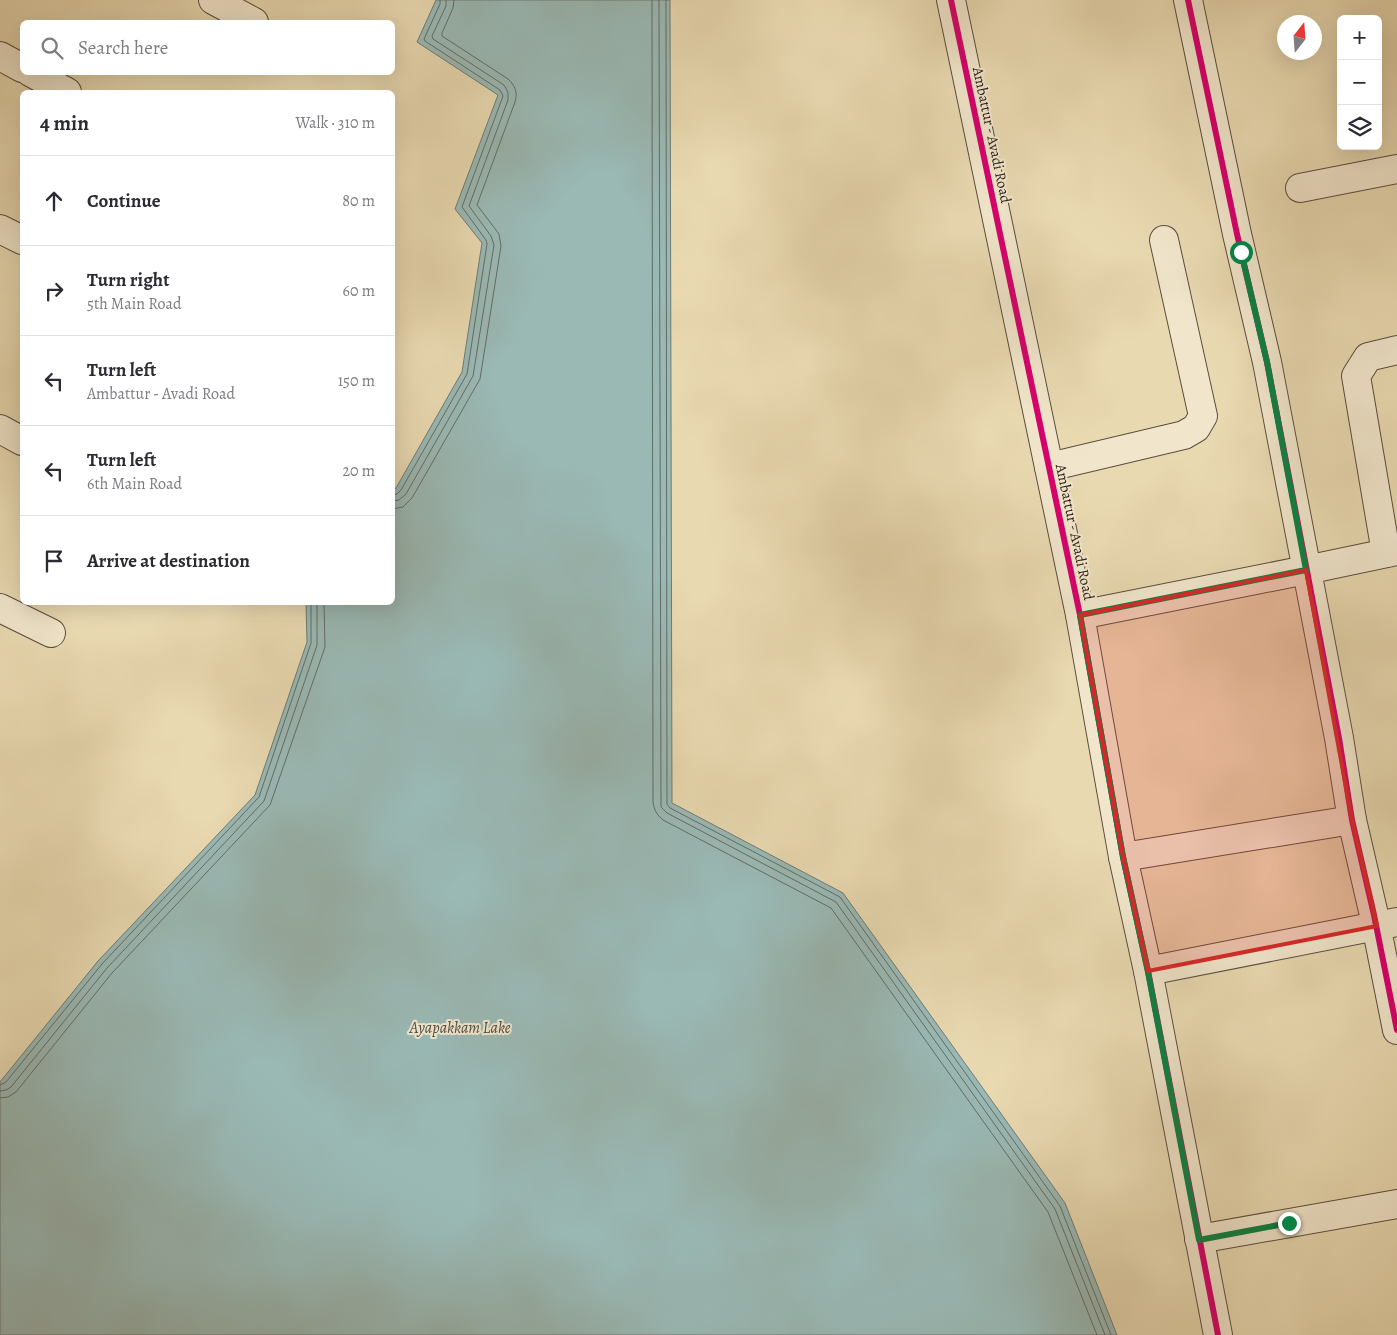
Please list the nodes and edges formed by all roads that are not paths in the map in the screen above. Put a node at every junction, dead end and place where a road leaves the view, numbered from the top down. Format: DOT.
graph roads {
  1 [pos="213,0"];
  2 [pos="951,0"];
  3 [pos="1188,0"];
  4 [pos="250,20"];
  5 [pos="0,56"];
  6 [pos="20,67"];
  7 [pos="36,75"];
  8 [pos="63,90"];
  9 [pos="1397,169"];
  10 [pos="1300,188"];
  11 [pos="0,228"];
  12 [pos="20,239"];
  13 [pos="1164,240"];
  14 [pos="1397,350"];
  15 [pos="0,430"];
  16 [pos="20,440"];
  17 [pos="1049,467"];
  18 [pos="1391,552"];
  19 [pos="1306,570"];
  20 [pos="0,608"];
  21 [pos="1080,615"];
  22 [pos="51,633"];
  23 [pos="1352,820"];
  24 [pos="1123,857"];
  25 [pos="1387,924"];
  26 [pos="1148,972"];
  27 [pos="1397,1030"];
  28 [pos="1397,1204"];
  29 [pos="1199,1240"];
  30 [pos="1218,1335"];
  1 -- 4 [label="street"];
  2 -- 17 [label="street, Ambattur - Avadi Road"];
  3 -- 19 [label="street"];
  5 -- 6 [label="street"];
  7 -- 8 [label="street"];
  9 -- 10 [label="street"];
  11 -- 12 [label="street"];
  13 -- 17 [label="street"];
  14 -- 18 [label="street"];
  15 -- 16 [label="street"];
  17 -- 21 [label="street, Ambattur - Avadi Road"];
  18 -- 19 [label="street"];
  19 -- 21 [label="street"];
  19 -- 23 [label="street"];
  20 -- 22 [label="street"];
  21 -- 24 [label="street, Ambattur - Avadi Road"];
  23 -- 24 [label="street"];
  23 -- 25 [label="street"];
  24 -- 26 [label="street, Ambattur - Avadi Road"];
  25 -- 26 [label="street"];
  25 -- 27 [label="street"];
  26 -- 29 [label="street, Ambattur - Avadi Road"];
  28 -- 29 [label="street"];
  29 -- 30 [label="street, Ambattur - Avadi Road"];
}
